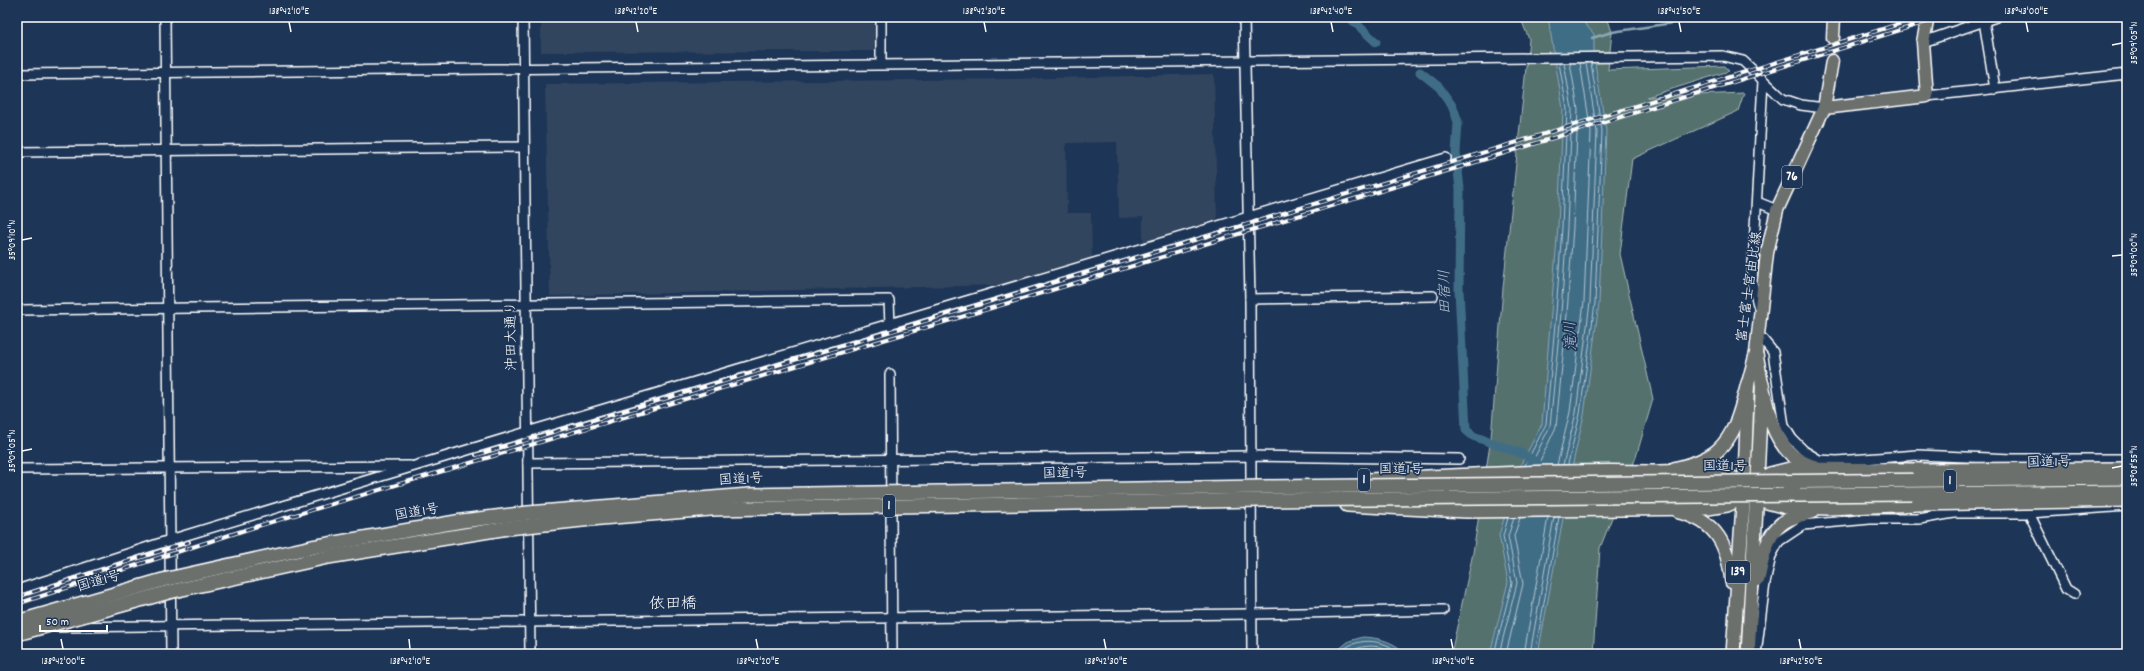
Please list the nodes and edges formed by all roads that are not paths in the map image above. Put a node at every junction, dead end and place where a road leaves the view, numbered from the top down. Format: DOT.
graph roads {
  1 [pos="165,17"];
  2 [pos="523,17"];
  3 [pos="881,17"];
  4 [pos="1244,17"];
  5 [pos="1834,17"];
  6 [pos="1928,17"];
  7 [pos="1996,17"];
  8 [pos="1984,21"];
  9 [pos="1833,38"];
  10 [pos="1923,42"];
  11 [pos="1245,59"];
  12 [pos="1832,61"];
  13 [pos="881,64"];
  14 [pos="523,68"];
  15 [pos="166,72"];
  16 [pos="17,74"];
  17 [pos="2127,74"];
  18 [pos="1763,82"];
  19 [pos="1995,89"];
  20 [pos="1927,96"];
  21 [pos="1824,108"];
  22 [pos="524,146"];
  23 [pos="168,151"];
  24 [pos="17,152"];
  25 [pos="1446,158"];
  26 [pos="1757,202"];
  27 [pos="1777,210"];
  28 [pos="1248,217"];
  29 [pos="1433,296"];
  30 [pos="1250,298"];
  31 [pos="526,305"];
  32 [pos="168,308"];
  33 [pos="17,310"];
  34 [pos="1761,315"];
  35 [pos="890,324"];
  36 [pos="1759,335"];
  37 [pos="1756,353"];
  38 [pos="890,374"];
  39 [pos="1748,383"];
  40 [pos="1762,384"];
  41 [pos="528,432"];
  42 [pos="1250,456"];
  43 [pos="1460,459"];
  44 [pos="2127,459"];
  45 [pos="891,460"];
  46 [pos="528,463"];
  47 [pos="420,466"];
  48 [pos="169,467"];
  49 [pos="1816,468"];
  50 [pos="17,469"];
  51 [pos="2127,469"];
  52 [pos="1667,472"];
  53 [pos="2127,478"];
  54 [pos="1262,486"];
  55 [pos="1751,490"];
  56 [pos="2127,492"];
  57 [pos="1264,500"];
  58 [pos="2127,500"];
  59 [pos="2127,506"];
  60 [pos="1828,508"];
  61 [pos="1667,509"];
  62 [pos="2028,511"];
  63 [pos="170,540"];
  64 [pos="17,590"];
  65 [pos="2074,594"];
  66 [pos="1443,610"];
  67 [pos="1736,610"];
  68 [pos="1750,612"];
  69 [pos="1252,614"];
  70 [pos="892,618"];
  71 [pos="17,622"];
  72 [pos="530,622"];
  73 [pos="171,626"];
  74 [pos="17,627"];
  75 [pos="17,634"];
  76 [pos="171,654"];
  77 [pos="530,654"];
  78 [pos="892,654"];
  79 [pos="1252,654"];
  80 [pos="1733,654"];
  81 [pos="1748,654"];
  82 [pos="1756,654"];
  1 -- 15 [label="street"];
  2 -- 14 [label="street, 沖田大通り"];
  3 -- 13 [label="street"];
  4 -- 11 [label="street"];
  5 -- 9 [label="main road"];
  6 -- 10 [label="main road"];
  7 -- 8 [label="street"];
  8 -- 10 [label="street"];
  8 -- 19 [label="street"];
  10 -- 20 [label="main road"];
  11 -- 13 [label="street"];
  11 -- 18 [label="street"];
  11 -- 28 [label="street"];
  12 -- 21 [label="main road, 富士富士宮由比線"];
  13 -- 14 [label="street"];
  14 -- 15 [label="street"];
  14 -- 22 [label="street, 沖田大通り"];
  15 -- 16 [label="street"];
  15 -- 23 [label="street"];
  17 -- 19 [label="street"];
  18 -- 21 [label="street"];
  18 -- 26 [label="street"];
  19 -- 20 [label="street"];
  20 -- 21 [label="main road"];
  21 -- 27 [label="main road, 富士富士宮由比線 / 76"];
  22 -- 23 [label="street"];
  22 -- 31 [label="street, 沖田大通り"];
  23 -- 24 [label="street"];
  23 -- 32 [label="street"];
  25 -- 28 [label="street"];
  26 -- 27 [label="street"];
  26 -- 34 [label="street"];
  27 -- 34 [label="main road, 富士富士宮由比線 / 76"];
  28 -- 30 [label="street"];
  28 -- 35 [label="street"];
  29 -- 30 [label="street"];
  30 -- 42 [label="street"];
  31 -- 32 [label="street"];
  31 -- 35 [label="street"];
  31 -- 41 [label="street, 沖田大通り"];
  32 -- 33 [label="street"];
  32 -- 48 [label="street"];
  34 -- 36 [label="main road, 富士富士宮由比線 / 76"];
  35 -- 41 [label="street"];
  36 -- 37 [label="main road, 富士富士宮由比線 / 76"];
  36 -- 44 [label="street"];
  37 -- 39 [label="main road, 富士富士宮由比線 / 76"];
  37 -- 40 [label="main road, 富士富士宮由比線 / 76"];
  38 -- 45 [label="street"];
  39 -- 52 [label="highway, 1"];
  39 -- 55 [label="main road, 富士富士宮由比線 / 76"];
  40 -- 49 [label="highway, 1"];
  40 -- 55 [label="main road, 富士富士宮由比線 / 76"];
  41 -- 46 [label="street, 沖田大通り"];
  41 -- 47 [label="street"];
  42 -- 43 [label="street"];
  42 -- 45 [label="street"];
  42 -- 69 [label="street"];
  45 -- 46 [label="street"];
  45 -- 70 [label="street"];
  46 -- 72 [label="street, 沖田大通り"];
  47 -- 48 [label="street"];
  47 -- 63 [label="street"];
  48 -- 50 [label="street"];
  48 -- 63 [label="street"];
  49 -- 51 [label="highway, 1, bridge"];
  49 -- 55 [label="highway, 1"];
  52 -- 54 [label="highway, 1, bridge"];
  52 -- 55 [label="highway, 1"];
  53 -- 54 [label="highway, 国道1号 / 1, bridge"];
  54 -- 71 [label="highway, 国道1号 / 1, bridge"];
  55 -- 60 [label="highway, 1"];
  55 -- 61 [label="highway, 1"];
  55 -- 67 [label="highway, 139"];
  55 -- 68 [label="highway, 139"];
  56 -- 57 [label="highway, 国道1号 / 1, bridge"];
  57 -- 61 [label="highway, 1, bridge"];
  57 -- 75 [label="highway, 国道1号 / 1, bridge"];
  58 -- 60 [label="highway, 1, bridge"];
  59 -- 62 [label="street"];
  60 -- 68 [label="highway, 1"];
  61 -- 67 [label="highway, 1"];
  62 -- 65 [label="street"];
  62 -- 82 [label="street"];
  63 -- 64 [label="street"];
  63 -- 73 [label="street"];
  66 -- 69 [label="street"];
  67 -- 80 [label="highway, 139"];
  68 -- 81 [label="highway, 139"];
  69 -- 70 [label="street"];
  69 -- 79 [label="street"];
  70 -- 72 [label="street"];
  70 -- 78 [label="street"];
  72 -- 73 [label="street"];
  72 -- 77 [label="street, 沖田大通り"];
  73 -- 74 [label="street"];
  73 -- 76 [label="street"];
}
